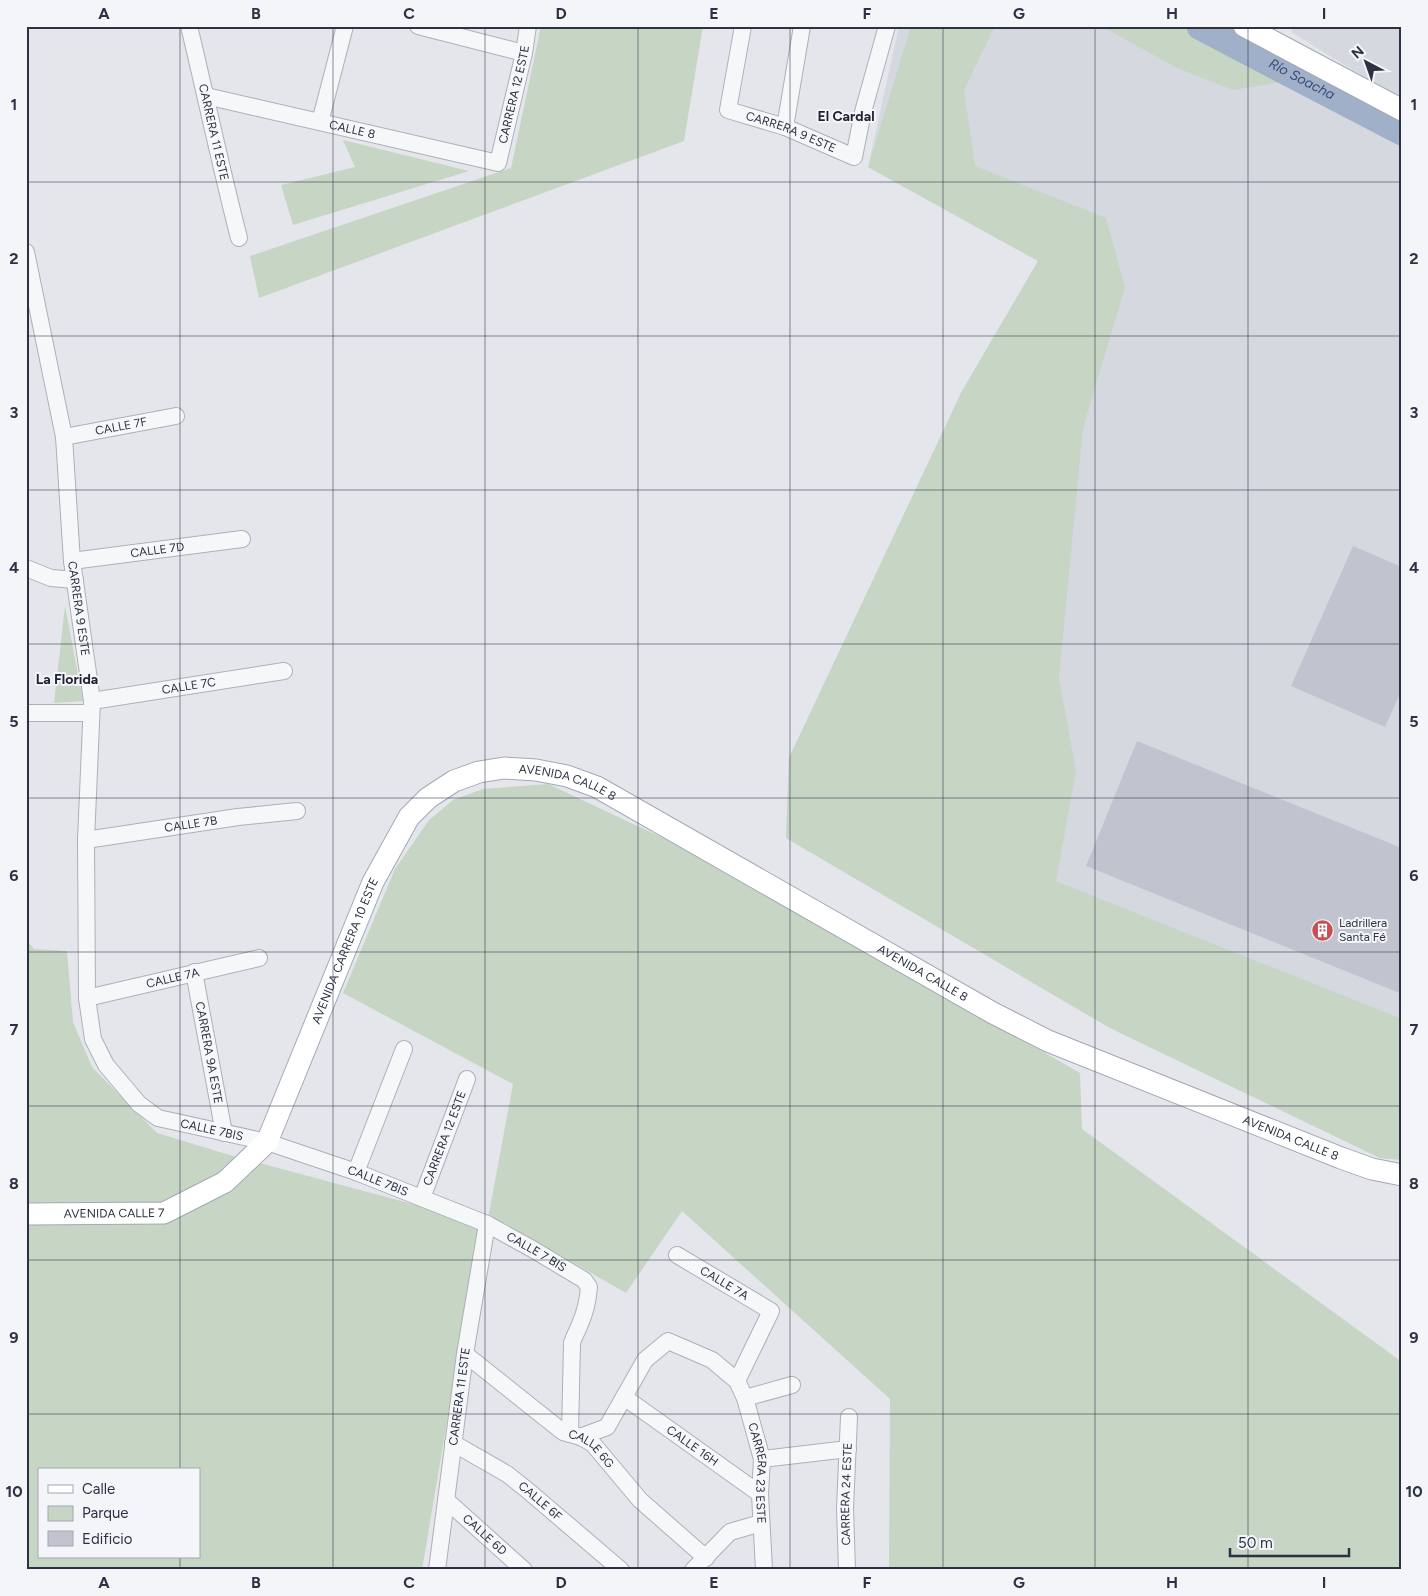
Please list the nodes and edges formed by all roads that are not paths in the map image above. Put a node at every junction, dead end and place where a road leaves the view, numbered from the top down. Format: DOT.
graph roads {
  1 [pos="189,26"];
  2 [pos="345,26"];
  3 [pos="418,26"];
  4 [pos="528,26"];
  5 [pos="743,26"];
  6 [pos="802,26"];
  7 [pos="886,26"];
  8 [pos="1244,26"];
  9 [pos="524,53"];
  10 [pos="206,96"];
  11 [pos="1402,110"];
  12 [pos="320,122"];
  13 [pos="785,127"];
  14 [pos="498,163"];
  15 [pos="238,238"];
  16 [pos="26,252"];
  17 [pos="34,330"];
  18 [pos="176,416"];
  19 [pos="64,437"];
  20 [pos="242,539"];
  21 [pos="72,561"];
  22 [pos="26,568"];
  23 [pos="75,580"];
  24 [pos="284,671"];
  25 [pos="92,707"];
  26 [pos="26,714"];
  27 [pos="454,781"];
  28 [pos="297,810"];
  29 [pos="86,840"];
  30 [pos="259,958"];
  31 [pos="194,972"];
  32 [pos="87,998"];
  33 [pos="404,1049"];
  34 [pos="467,1079"];
  35 [pos="158,1118"];
  36 [pos="224,1133"];
  37 [pos="267,1142"];
  38 [pos="356,1172"];
  39 [pos="1402,1175"];
  40 [pos="422,1198"];
  41 [pos="26,1214"];
  42 [pos="487,1224"];
  43 [pos="677,1255"];
  44 [pos="465,1354"];
  45 [pos="737,1381"];
  46 [pos="792,1385"];
  47 [pos="624,1397"];
  48 [pos="745,1398"];
  49 [pos="849,1417"];
  50 [pos="575,1435"];
  51 [pos="453,1443"];
  52 [pos="848,1449"];
  53 [pos="762,1459"];
  54 [pos="760,1494"];
  55 [pos="446,1500"];
  56 [pos="761,1523"];
  57 [pos="706,1558"];
  58 [pos="437,1570"];
  59 [pos="524,1570"];
  60 [pos="621,1570"];
  61 [pos="693,1570"];
  62 [pos="764,1570"];
  63 [pos="847,1570"];
  1 -- 10 [label="street, CARRERA 11 ESTE"];
  2 -- 12 [label="street"];
  3 -- 9 [label="street"];
  4 -- 9 [label="street, CARRERA 12 ESTE"];
  5 -- 13 [label="street, CARRERA 9 ESTE"];
  6 -- 13 [label="street"];
  7 -- 13 [label="street, CARRERA 9 ESTE"];
  8 -- 11 [label="main road"];
  9 -- 14 [label="street, CARRERA 12 ESTE"];
  10 -- 12 [label="street, CALLE 8"];
  10 -- 15 [label="street, CARRERA 11 ESTE"];
  12 -- 14 [label="street, CALLE 8"];
  16 -- 17 [label="street, CARRERA 9 ESTE"];
  17 -- 19 [label="street, CARRERA 9 ESTE"];
  18 -- 19 [label="street, CALLE 7F"];
  19 -- 21 [label="street, CARRERA 9 ESTE"];
  20 -- 21 [label="street, CALLE 7D"];
  21 -- 23 [label="street, CARRERA 9 ESTE"];
  22 -- 23 [label="street"];
  23 -- 25 [label="street, CARRERA 9 ESTE"];
  24 -- 25 [label="street, CALLE 7C"];
  25 -- 26 [label="street, CALLE 7C"];
  25 -- 29 [label="street, CARRERA 9 ESTE"];
  27 -- 37 [label="main road, AVENIDA CARRERA 10 ESTE"];
  27 -- 39 [label="main road, AVENIDA CALLE 8"];
  28 -- 29 [label="street, CALLE 7B"];
  29 -- 32 [label="street, CARRERA 9 ESTE"];
  30 -- 31 [label="street, CALLE 7A"];
  31 -- 32 [label="street, CALLE 7A"];
  31 -- 36 [label="street, CARRERA 9A ESTE"];
  32 -- 35 [label="street, CARRERA 9 ESTE"];
  33 -- 38 [label="street"];
  34 -- 40 [label="street, CARRERA 12 ESTE"];
  35 -- 36 [label="street, CALLE 7BIS"];
  36 -- 37 [label="street, CALLE 7BIS"];
  37 -- 38 [label="street, CALLE 7BIS"];
  37 -- 41 [label="main road, AVENIDA CALLE 7"];
  38 -- 40 [label="street, CALLE 7BIS"];
  40 -- 42 [label="street, CALLE 7BIS"];
  42 -- 44 [label="street, CARRERA 11 ESTE"];
  42 -- 50 [label="street, CALLE 7 BIS"];
  43 -- 45 [label="street, CALLE 7A"];
  44 -- 50 [label="street, CALLE 6G"];
  44 -- 51 [label="street, CARRERA 11 ESTE"];
  45 -- 47 [label="street"];
  45 -- 48 [label="street, CARRERA 23 ESTE"];
  46 -- 48 [label="street"];
  47 -- 50 [label="street"];
  47 -- 54 [label="street, CALLE 16H"];
  48 -- 53 [label="street, CARRERA 23 ESTE"];
  49 -- 52 [label="street, CARRERA 24 ESTE"];
  50 -- 57 [label="street, CALLE 6G"];
  51 -- 55 [label="street, CARRERA 11 ESTE"];
  51 -- 60 [label="street, CALLE 6F"];
  52 -- 53 [label="street"];
  52 -- 63 [label="street, CARRERA 24 ESTE"];
  53 -- 54 [label="street, CARRERA 23 ESTE"];
  54 -- 56 [label="street, CARRERA 23 ESTE"];
  55 -- 58 [label="street, CARRERA 11 ESTE"];
  55 -- 59 [label="street, CALLE 6D"];
  56 -- 57 [label="street"];
  56 -- 62 [label="street, CARRERA 23 ESTE"];
  57 -- 61 [label="street"];
}
